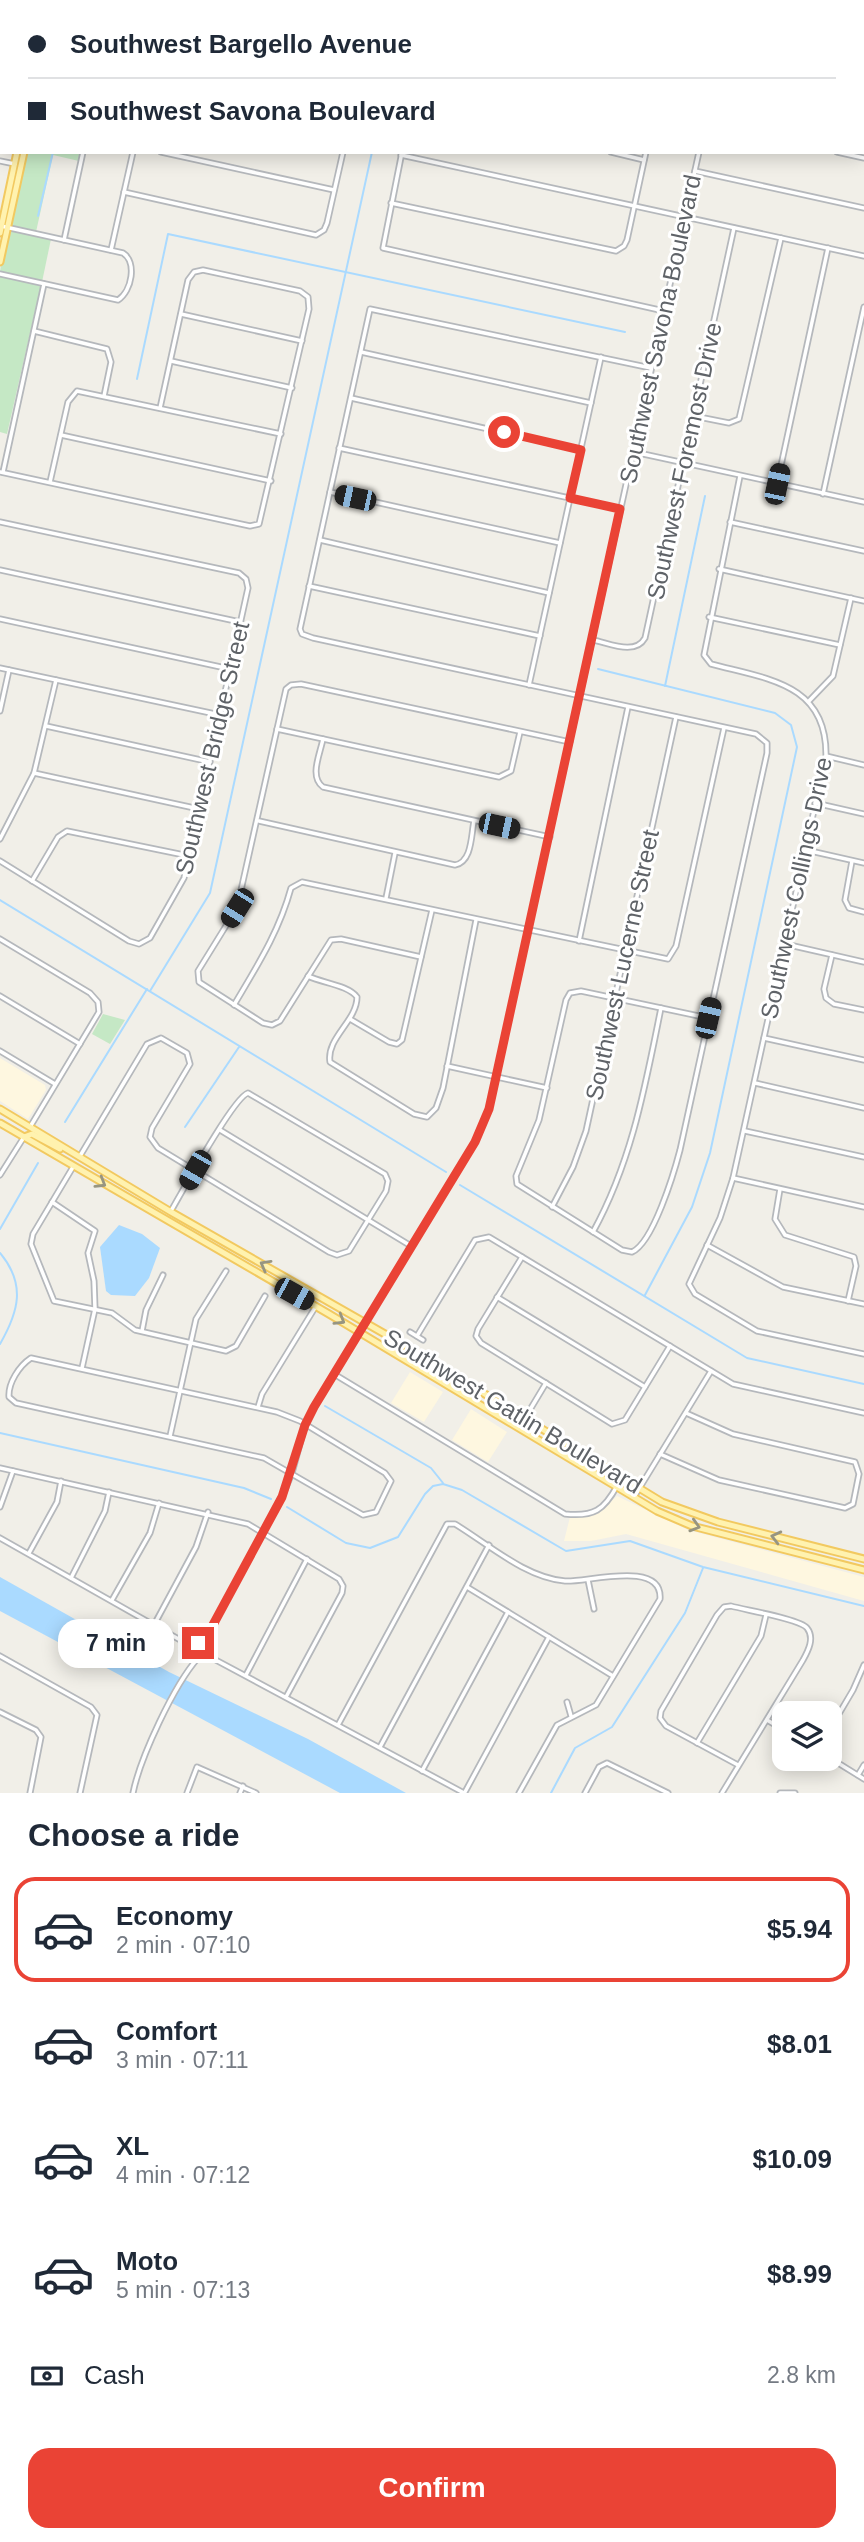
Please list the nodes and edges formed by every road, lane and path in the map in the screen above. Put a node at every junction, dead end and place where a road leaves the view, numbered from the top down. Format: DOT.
graph roads {
  1 [pos="18,154"];
  2 [pos="23,154"];
  3 [pos="83,154"];
  4 [pos="132,154"];
  5 [pos="170,154"];
  6 [pos="343,154"];
  7 [pos="401,154"];
  8 [pos="619,154"];
  9 [pos="646,154"];
  10 [pos="698,154"];
  11 [pos="846,154"];
  12 [pos="864,158"];
  13 [pos="644,160"];
  14 [pos="0,161"];
  15 [pos="15,164"];
  16 [pos="694,171"];
  17 [pos="334,190"];
  18 [pos="124,192"];
  19 [pos="391,203"];
  20 [pos="635,208"];
  21 [pos="864,208"];
  22 [pos="685,218"];
  23 [pos="734,228"];
  24 [pos="3,229"];
  25 [pos="781,238"];
  26 [pos="64,240"];
  27 [pos="828,248"];
  28 [pos="111,250"];
  29 [pos="864,256"];
  30 [pos="0,262"];
  31 [pos="0,274"];
  32 [pos="44,284"];
  33 [pos="864,307"];
  34 [pos="664,311"];
  35 [pos="181,314"];
  36 [pos="34,331"];
  37 [pos="302,341"];
  38 [pos="360,352"];
  39 [pos="601,357"];
  40 [pos="170,361"];
  41 [pos="651,368"];
  42 [pos="292,388"];
  43 [pos="104,396"];
  44 [pos="350,398"];
  45 [pos="591,403"];
  46 [pos="160,408"];
  47 [pos="694,415"];
  48 [pos="281,434"];
  49 [pos="61,435"];
  50 [pos="339,448"];
  51 [pos="581,450"];
  52 [pos="634,452"];
  53 [pos="683,463"];
  54 [pos="2,472"];
  55 [pos="740,476"];
  56 [pos="271,481"];
  57 [pos="50,482"];
  58 [pos="777,484"];
  59 [pos="330,492"];
  60 [pos="823,494"];
  61 [pos="570,498"];
  62 [pos="864,502"];
  63 [pos="620,509"];
  64 [pos="0,522"];
  65 [pos="730,522"];
  66 [pos="319,540"];
  67 [pos="560,543"];
  68 [pos="864,551"];
  69 [pos="719,569"];
  70 [pos="0,570"];
  71 [pos="309,586"];
  72 [pos="549,593"];
  73 [pos="851,598"];
  74 [pos="864,601"];
  75 [pos="709,617"];
  76 [pos="0,619"];
  77 [pos="240,622"];
  78 [pos="540,636"];
  79 [pos="593,640"];
  80 [pos="840,645"];
  81 [pos="0,668"];
  82 [pos="230,669"];
  83 [pos="9,670"];
  84 [pos="56,680"];
  85 [pos="529,685"];
  86 [pos="580,695"];
  87 [pos="809,701"];
  88 [pos="628,707"];
  89 [pos="0,711"];
  90 [pos="220,715"];
  91 [pos="676,717"];
  92 [pos="46,726"];
  93 [pos="724,728"];
  94 [pos="277,729"];
  95 [pos="520,732"];
  96 [pos="323,739"];
  97 [pos="570,742"];
  98 [pos="826,756"];
  99 [pos="210,762"];
  100 [pos="864,763"];
  101 [pos="34,773"];
  102 [pos="815,803"];
  103 [pos="200,810"];
  104 [pos="864,814"];
  105 [pos="258,821"];
  106 [pos="474,821"];
  107 [pos="550,837"];
  108 [pos="0,839"];
  109 [pos="806,850"];
  110 [pos="395,852"];
  111 [pos="189,856"];
  112 [pos="0,861"];
  113 [pos="852,861"];
  114 [pos="864,863"];
  115 [pos="31,882"];
  116 [pos="386,899"];
  117 [pos="432,910"];
  118 [pos="864,912"];
  119 [pos="476,920"];
  120 [pos="529,930"];
  121 [pos="0,939"];
  122 [pos="579,941"];
  123 [pos="785,944"];
  124 [pos="625,951"];
  125 [pos="832,955"];
  126 [pos="421,957"];
  127 [pos="864,962"];
  128 [pos="308,975"];
  129 [pos="0,996"];
  130 [pos="615,998"];
  131 [pos="234,1005"];
  132 [pos="661,1009"];
  133 [pos="864,1010"];
  134 [pos="708,1018"];
  135 [pos="349,1019"];
  136 [pos="764,1038"];
  137 [pos="80,1044"];
  138 [pos="0,1051"];
  139 [pos="864,1060"];
  140 [pos="447,1066"];
  141 [pos="497,1077"];
  142 [pos="755,1083"];
  143 [pos="56,1084"];
  144 [pos="547,1088"];
  145 [pos="0,1108"];
  146 [pos="864,1108"];
  147 [pos="0,1121"];
  148 [pos="30,1127"];
  149 [pos="220,1130"];
  150 [pos="745,1131"];
  151 [pos="24,1137"];
  152 [pos="66,1150"];
  153 [pos="864,1157"];
  154 [pos="79,1158"];
  155 [pos="73,1167"];
  156 [pos="195,1170"];
  157 [pos="1,1173"];
  158 [pos="733,1178"];
  159 [pos="780,1189"];
  160 [pos="52,1202"];
  161 [pos="552,1207"];
  162 [pos="864,1207"];
  163 [pos="171,1212"];
  164 [pos="368,1219"];
  165 [pos="593,1232"];
  166 [pos="707,1245"];
  167 [pos="411,1246"];
  168 [pos="522,1256"];
  169 [pos="226,1271"];
  170 [pos="163,1275"];
  171 [pos="265,1296"];
  172 [pos="497,1297"];
  173 [pos="848,1301"];
  174 [pos="864,1304"];
  175 [pos="316,1306"];
  176 [pos="95,1309"];
  177 [pos="366,1322"];
  178 [pos="359,1331"];
  179 [pos="141,1332"];
  180 [pos="411,1332"];
  181 [pos="417,1336"];
  182 [pos="423,1340"];
  183 [pos="191,1343"];
  184 [pos="670,1346"];
  185 [pos="864,1354"];
  186 [pos="82,1368"];
  187 [pos="710,1371"];
  188 [pos="334,1374"];
  189 [pos="546,1383"];
  190 [pos="645,1387"];
  191 [pos="181,1391"];
  192 [pos="258,1408"];
  193 [pos="685,1413"];
  194 [pos="864,1413"];
  195 [pos="525,1419"];
  196 [pos="305,1425"];
  197 [pos="170,1437"];
  198 [pos="660,1454"];
  199 [pos="0,1468"];
  200 [pos="13,1471"];
  201 [pos="292,1473"];
  202 [pos="61,1481"];
  203 [pos="617,1486"];
  204 [pos="639,1488"];
  205 [pos="109,1492"];
  206 [pos="634,1497"];
  207 [pos="159,1503"];
  208 [pos="0,1507"];
  209 [pos="208,1512"];
  210 [pos="262,1533"];
  211 [pos="0,1538"];
  212 [pos="489,1545"];
  213 [pos="29,1553"];
  214 [pos="307,1559"];
  215 [pos="864,1559"];
  216 [pos="864,1570"];
  217 [pos="71,1578"];
  218 [pos="588,1580"];
  219 [pos="467,1587"];
  220 [pos="112,1601"];
  221 [pos="594,1609"];
  222 [pos="508,1612"];
  223 [pos="766,1615"];
  224 [pos="155,1625"];
  225 [pos="207,1636"];
  226 [pos="549,1637"];
  227 [pos="182,1641"];
  228 [pos="196,1644"];
  229 [pos="205,1649"];
  230 [pos="191,1652"];
  231 [pos="0,1656"];
  232 [pos="200,1657"];
  233 [pos="212,1658"];
  234 [pos="864,1665"];
  235 [pos="190,1667"];
  236 [pos="245,1675"];
  237 [pos="613,1676"];
  238 [pos="286,1698"];
  239 [pos="567,1702"];
  240 [pos="842,1709"];
  241 [pos="0,1713"];
  242 [pos="571,1716"];
  243 [pos="767,1720"];
  244 [pos="772,1723"];
  245 [pos="338,1725"];
  246 [pos="697,1743"];
  247 [pos="380,1748"];
  248 [pos="738,1765"];
  249 [pos="842,1765"];
  250 [pos="864,1765"];
  251 [pos="422,1771"];
  252 [pos="858,1775"];
  253 [pos="864,1779"];
  254 [pos="243,1786"];
  255 [pos="30,1793"];
  256 [pos="80,1793"];
  257 [pos="133,1793"];
  258 [pos="187,1793"];
  259 [pos="240,1793"];
  260 [pos="256,1793"];
  261 [pos="464,1793"];
  262 [pos="519,1793"];
  263 [pos="585,1793"];
  264 [pos="668,1793"];
  265 [pos="722,1793"];
  266 [pos="780,1793"];
  267 [pos="795,1793"];
  1 -- 15 [label="main road"];
  2 -- 24 [label="main road"];
  3 -- 26 [label="street"];
  4 -- 18 [label="street"];
  5 -- 17 [label="street"];
  6 -- 17 [label="street"];
  7 -- 19 [label="street"];
  7 -- 20 [label="street"];
  8 -- 13 [label="street"];
  9 -- 13 [label="street"];
  10 -- 16 [label="street, Southwest Savona Boulevard"];
  11 -- 12 [label="street"];
  13 -- 20 [label="street"];
  14 -- 15 [label="street"];
  15 -- 24 [label="main road"];
  16 -- 21 [label="street"];
  16 -- 22 [label="street, Southwest Savona Boulevard"];
  17 -- 18 [label="street"];
  18 -- 28 [label="street"];
  19 -- 20 [label="street"];
  19 -- 34 [label="street"];
  20 -- 22 [label="street"];
  22 -- 23 [label="street"];
  22 -- 34 [label="street, Southwest Savona Boulevard"];
  23 -- 25 [label="street"];
  23 -- 47 [label="street, Southwest Foremost Drive"];
  24 -- 26 [label="street"];
  24 -- 30 [label="main road"];
  25 -- 27 [label="street"];
  25 -- 47 [label="street"];
  26 -- 28 [label="street"];
  27 -- 29 [label="street"];
  27 -- 58 [label="street"];
  28 -- 32 [label="street"];
  31 -- 32 [label="street"];
  32 -- 36 [label="street"];
  33 -- 60 [label="street"];
  34 -- 41 [label="street, Southwest Savona Boulevard"];
  35 -- 37 [label="street"];
  35 -- 37 [label="street"];
  35 -- 40 [label="street"];
  36 -- 43 [label="street"];
  36 -- 54 [label="street"];
  37 -- 42 [label="street"];
  38 -- 39 [label="street"];
  38 -- 44 [label="street"];
  38 -- 45 [label="street"];
  39 -- 41 [label="street"];
  39 -- 45 [label="street"];
  40 -- 42 [label="street"];
  40 -- 46 [label="street"];
  41 -- 52 [label="street, Southwest Savona Boulevard"];
  42 -- 48 [label="street"];
  43 -- 46 [label="street"];
  43 -- 49 [label="street"];
  44 -- 50 [label="street"];
  44 -- 51 [label="street"];
  45 -- 51 [label="street"];
  46 -- 48 [label="street"];
  47 -- 53 [label="street, Southwest Foremost Drive"];
  48 -- 56 [label="street"];
  49 -- 56 [label="street"];
  49 -- 57 [label="street"];
  50 -- 59 [label="street"];
  50 -- 61 [label="street"];
  51 -- 61 [label="street"];
  52 -- 53 [label="street"];
  52 -- 63 [label="street, Southwest Savona Boulevard"];
  53 -- 55 [label="street"];
  53 -- 79 [label="street, Southwest Foremost Drive"];
  54 -- 57 [label="street"];
  55 -- 58 [label="street"];
  55 -- 65 [label="street"];
  56 -- 57 [label="street"];
  58 -- 60 [label="street"];
  59 -- 66 [label="street"];
  59 -- 67 [label="street"];
  60 -- 62 [label="street"];
  61 -- 63 [label="street"];
  61 -- 67 [label="street"];
  63 -- 79 [label="street, Southwest Savona Boulevard"];
  64 -- 77 [label="street, Southwest Bridge Street"];
  65 -- 68 [label="street"];
  65 -- 69 [label="street"];
  66 -- 71 [label="street"];
  66 -- 72 [label="street"];
  67 -- 72 [label="street"];
  69 -- 73 [label="street"];
  69 -- 75 [label="street"];
  70 -- 77 [label="street"];
  71 -- 78 [label="street"];
  71 -- 85 [label="street"];
  72 -- 78 [label="street"];
  73 -- 74 [label="street"];
  73 -- 80 [label="street"];
  75 -- 80 [label="street"];
  75 -- 87 [label="street"];
  76 -- 82 [label="street"];
  77 -- 82 [label="street, Southwest Bridge Street"];
  78 -- 85 [label="street"];
  79 -- 86 [label="street, Southwest Savona Boulevard"];
  80 -- 87 [label="street"];
  81 -- 83 [label="street"];
  82 -- 90 [label="street, Southwest Bridge Street"];
  83 -- 84 [label="street"];
  83 -- 89 [label="street"];
  84 -- 90 [label="street"];
  84 -- 92 [label="street"];
  85 -- 86 [label="street"];
  86 -- 88 [label="street"];
  86 -- 97 [label="street, Southwest Savona Boulevard"];
  87 -- 98 [label="street, Southwest Collings Drive"];
  88 -- 91 [label="street"];
  88 -- 122 [label="street"];
  90 -- 99 [label="street, Southwest Bridge Street"];
  91 -- 93 [label="street"];
  91 -- 124 [label="street, Southwest Lucerne Street"];
  92 -- 99 [label="street"];
  92 -- 101 [label="street"];
  93 -- 124 [label="street"];
  93 -- 134 [label="street"];
  94 -- 95 [label="street"];
  94 -- 96 [label="street"];
  94 -- 105 [label="street"];
  95 -- 96 [label="street"];
  95 -- 97 [label="street"];
  96 -- 106 [label="street"];
  97 -- 107 [label="street, Southwest Savona Boulevard"];
  98 -- 100 [label="street"];
  98 -- 102 [label="street, Southwest Collings Drive"];
  99 -- 103 [label="street, Southwest Bridge Street"];
  101 -- 103 [label="street"];
  101 -- 108 [label="street"];
  102 -- 104 [label="street"];
  102 -- 109 [label="street, Southwest Collings Drive"];
  103 -- 111 [label="street, Southwest Bridge Street"];
  105 -- 110 [label="street"];
  105 -- 131 [label="street"];
  106 -- 107 [label="street"];
  106 -- 110 [label="street"];
  107 -- 120 [label="street, Southwest Savona Boulevard"];
  109 -- 113 [label="street"];
  109 -- 123 [label="street, Southwest Collings Drive"];
  110 -- 116 [label="street"];
  111 -- 115 [label="street"];
  111 -- 115 [label="street, Southwest Bridge Street"];
  112 -- 115 [label="street"];
  113 -- 114 [label="street"];
  113 -- 118 [label="street"];
  116 -- 117 [label="street"];
  116 -- 131 [label="street"];
  117 -- 119 [label="street"];
  117 -- 126 [label="street"];
  119 -- 120 [label="street"];
  119 -- 140 [label="street"];
  120 -- 122 [label="street"];
  120 -- 141 [label="street, Southwest Savona Boulevard"];
  121 -- 137 [label="street"];
  122 -- 124 [label="street"];
  123 -- 125 [label="street"];
  123 -- 136 [label="street, Southwest Collings Drive"];
  124 -- 130 [label="street, Southwest Lucerne Street"];
  125 -- 127 [label="street"];
  125 -- 133 [label="street"];
  126 -- 128 [label="street"];
  126 -- 135 [label="street"];
  128 -- 131 [label="street"];
  128 -- 135 [label="street"];
  129 -- 137 [label="street"];
  130 -- 132 [label="street"];
  130 -- 144 [label="street"];
  130 -- 161 [label="street, Southwest Lucerne Street"];
  132 -- 134 [label="street"];
  132 -- 165 [label="street"];
  134 -- 165 [label="street"];
  135 -- 140 [label="street"];
  136 -- 139 [label="street"];
  136 -- 142 [label="street, Southwest Collings Drive"];
  137 -- 143 [label="street"];
  138 -- 143 [label="street"];
  140 -- 141 [label="street"];
  141 -- 144 [label="street"];
  141 -- 167 [label="street, Southwest Savona Boulevard"];
  142 -- 146 [label="street"];
  142 -- 150 [label="street, Southwest Collings Drive"];
  143 -- 148 [label="street"];
  144 -- 161 [label="street"];
  145 -- 148 [label="main road, Southwest Gatlin Boulevard"];
  147 -- 148 [label="main road"];
  147 -- 151 [label="main road, Southwest Gatlin Boulevard"];
  148 -- 152 [label="main road, Southwest Gatlin Boulevard"];
  149 -- 156 [label="street"];
  149 -- 164 [label="street"];
  149 -- 164 [label="street"];
  150 -- 153 [label="street"];
  150 -- 158 [label="street, Southwest Collings Drive"];
  151 -- 152 [label="main road"];
  151 -- 155 [label="main road, Southwest Gatlin Boulevard"];
  151 -- 157 [label="street"];
  152 -- 154 [label="main road, Southwest Gatlin Boulevard"];
  154 -- 156 [label="street"];
  154 -- 163 [label="main road, Southwest Gatlin Boulevard"];
  155 -- 160 [label="street"];
  155 -- 175 [label="main road, Southwest Gatlin Boulevard, one-way"];
  156 -- 163 [label="street"];
  156 -- 164 [label="street"];
  158 -- 159 [label="street"];
  158 -- 166 [label="street, Southwest Collings Drive"];
  159 -- 162 [label="street"];
  159 -- 173 [label="street"];
  160 -- 176 [label="street"];
  160 -- 176 [label="street"];
  161 -- 165 [label="street"];
  177 -- 163 [label="main road, Southwest Gatlin Boulevard, one-way"];
  164 -- 167 [label="street"];
  166 -- 173 [label="street"];
  166 -- 185 [label="street, Southwest Collings Drive"];
  167 -- 177 [label="street, Southwest Savona Boulevard"];
  168 -- 172 [label="street"];
  168 -- 181 [label="street"];
  168 -- 184 [label="street"];
  169 -- 183 [label="street"];
  170 -- 179 [label="street"];
  171 -- 183 [label="street"];
  172 -- 189 [label="street"];
  172 -- 190 [label="street"];
  173 -- 174 [label="street"];
  175 -- 178 [label="main road, Southwest Gatlin Boulevard, one-way"];
  175 -- 192 [label="street"];
  176 -- 179 [label="street"];
  176 -- 186 [label="street"];
  177 -- 178 [label="street, Southwest Savona Boulevard"];
  177 -- 195 [label="main road, Southwest Gatlin Boulevard"];
  178 -- 188 [label="street, Southwest Savona Boulevard"];
  178 -- 203 [label="main road, Southwest Gatlin Boulevard"];
  179 -- 183 [label="street"];
  180 -- 181 [label="street"];
  181 -- 182 [label="street"];
  183 -- 191 [label="street"];
  184 -- 187 [label="street"];
  184 -- 190 [label="street"];
  186 -- 191 [label="street"];
  186 -- 197 [label="street"];
  187 -- 193 [label="street"];
  187 -- 194 [label="street"];
  188 -- 196 [label="street, Southwest Savona Boulevard"];
  188 -- 203 [label="street"];
  189 -- 190 [label="street"];
  189 -- 195 [label="street"];
  191 -- 192 [label="street"];
  191 -- 197 [label="street"];
  192 -- 196 [label="street"];
  193 -- 198 [label="street"];
  193 -- 198 [label="street"];
  195 -- 204 [label="main road, Southwest Gatlin Boulevard"];
  196 -- 201 [label="street, Southwest Savona Boulevard"];
  196 -- 201 [label="street"];
  197 -- 201 [label="street"];
  198 -- 204 [label="street"];
  199 -- 200 [label="street"];
  200 -- 202 [label="street"];
  200 -- 208 [label="street"];
  201 -- 210 [label="street, Southwest Savona Boulevard"];
  202 -- 205 [label="street"];
  202 -- 213 [label="street"];
  203 -- 206 [label="main road, Southwest Gatlin Boulevard"];
  204 -- 206 [label="street"];
  215 -- 204 [label="main road, Southwest Gatlin Boulevard, one-way"];
  205 -- 207 [label="street"];
  205 -- 217 [label="street"];
  206 -- 216 [label="main road, Southwest Gatlin Boulevard, one-way"];
  207 -- 209 [label="street"];
  207 -- 220 [label="street"];
  209 -- 210 [label="street"];
  209 -- 224 [label="street"];
  210 -- 214 [label="street"];
  210 -- 225 [label="street, Southwest Savona Boulevard"];
  211 -- 213 [label="street"];
  212 -- 218 [label="street"];
  212 -- 219 [label="street"];
  212 -- 245 [label="street"];
  213 -- 217 [label="street"];
  214 -- 236 [label="street"];
  214 -- 238 [label="street"];
  217 -- 220 [label="street"];
  218 -- 221 [label="street"];
  218 -- 237 [label="street"];
  219 -- 222 [label="street"];
  219 -- 247 [label="street"];
  220 -- 224 [label="street"];
  222 -- 226 [label="street"];
  222 -- 251 [label="street"];
  223 -- 243 [label="street"];
  223 -- 246 [label="street"];
  223 -- 246 [label="street"];
  224 -- 227 [label="street"];
  225 -- 228 [label="street, Southwest Savona Boulevard"];
  225 -- 229 [label="street, Southwest Savona Boulevard"];
  226 -- 237 [label="street"];
  226 -- 261 [label="street"];
  227 -- 228 [label="street"];
  227 -- 230 [label="street"];
  228 -- 229 [label="street"];
  228 -- 230 [label="street"];
  229 -- 232 [label="street"];
  229 -- 233 [label="street"];
  230 -- 232 [label="street"];
  230 -- 235 [label="street"];
  231 -- 256 [label="street"];
  232 -- 233 [label="street"];
  232 -- 235 [label="street"];
  233 -- 236 [label="street"];
  234 -- 240 [label="street"];
  235 -- 257 [label="street"];
  236 -- 238 [label="street"];
  237 -- 242 [label="street"];
  238 -- 245 [label="street"];
  239 -- 242 [label="street"];
  241 -- 255 [label="street"];
  242 -- 262 [label="street"];
  243 -- 244 [label="street"];
  243 -- 248 [label="street"];
  245 -- 247 [label="street"];
  246 -- 248 [label="street"];
  247 -- 251 [label="street"];
  248 -- 265 [label="street"];
  249 -- 252 [label="street"];
  250 -- 252 [label="street"];
  251 -- 261 [label="street"];
  252 -- 253 [label="street"];
  254 -- 258 [label="street"];
  254 -- 259 [label="street"];
  254 -- 260 [label="street"];
  263 -- 264 [label="street"];
  266 -- 267 [label="street"];
}
